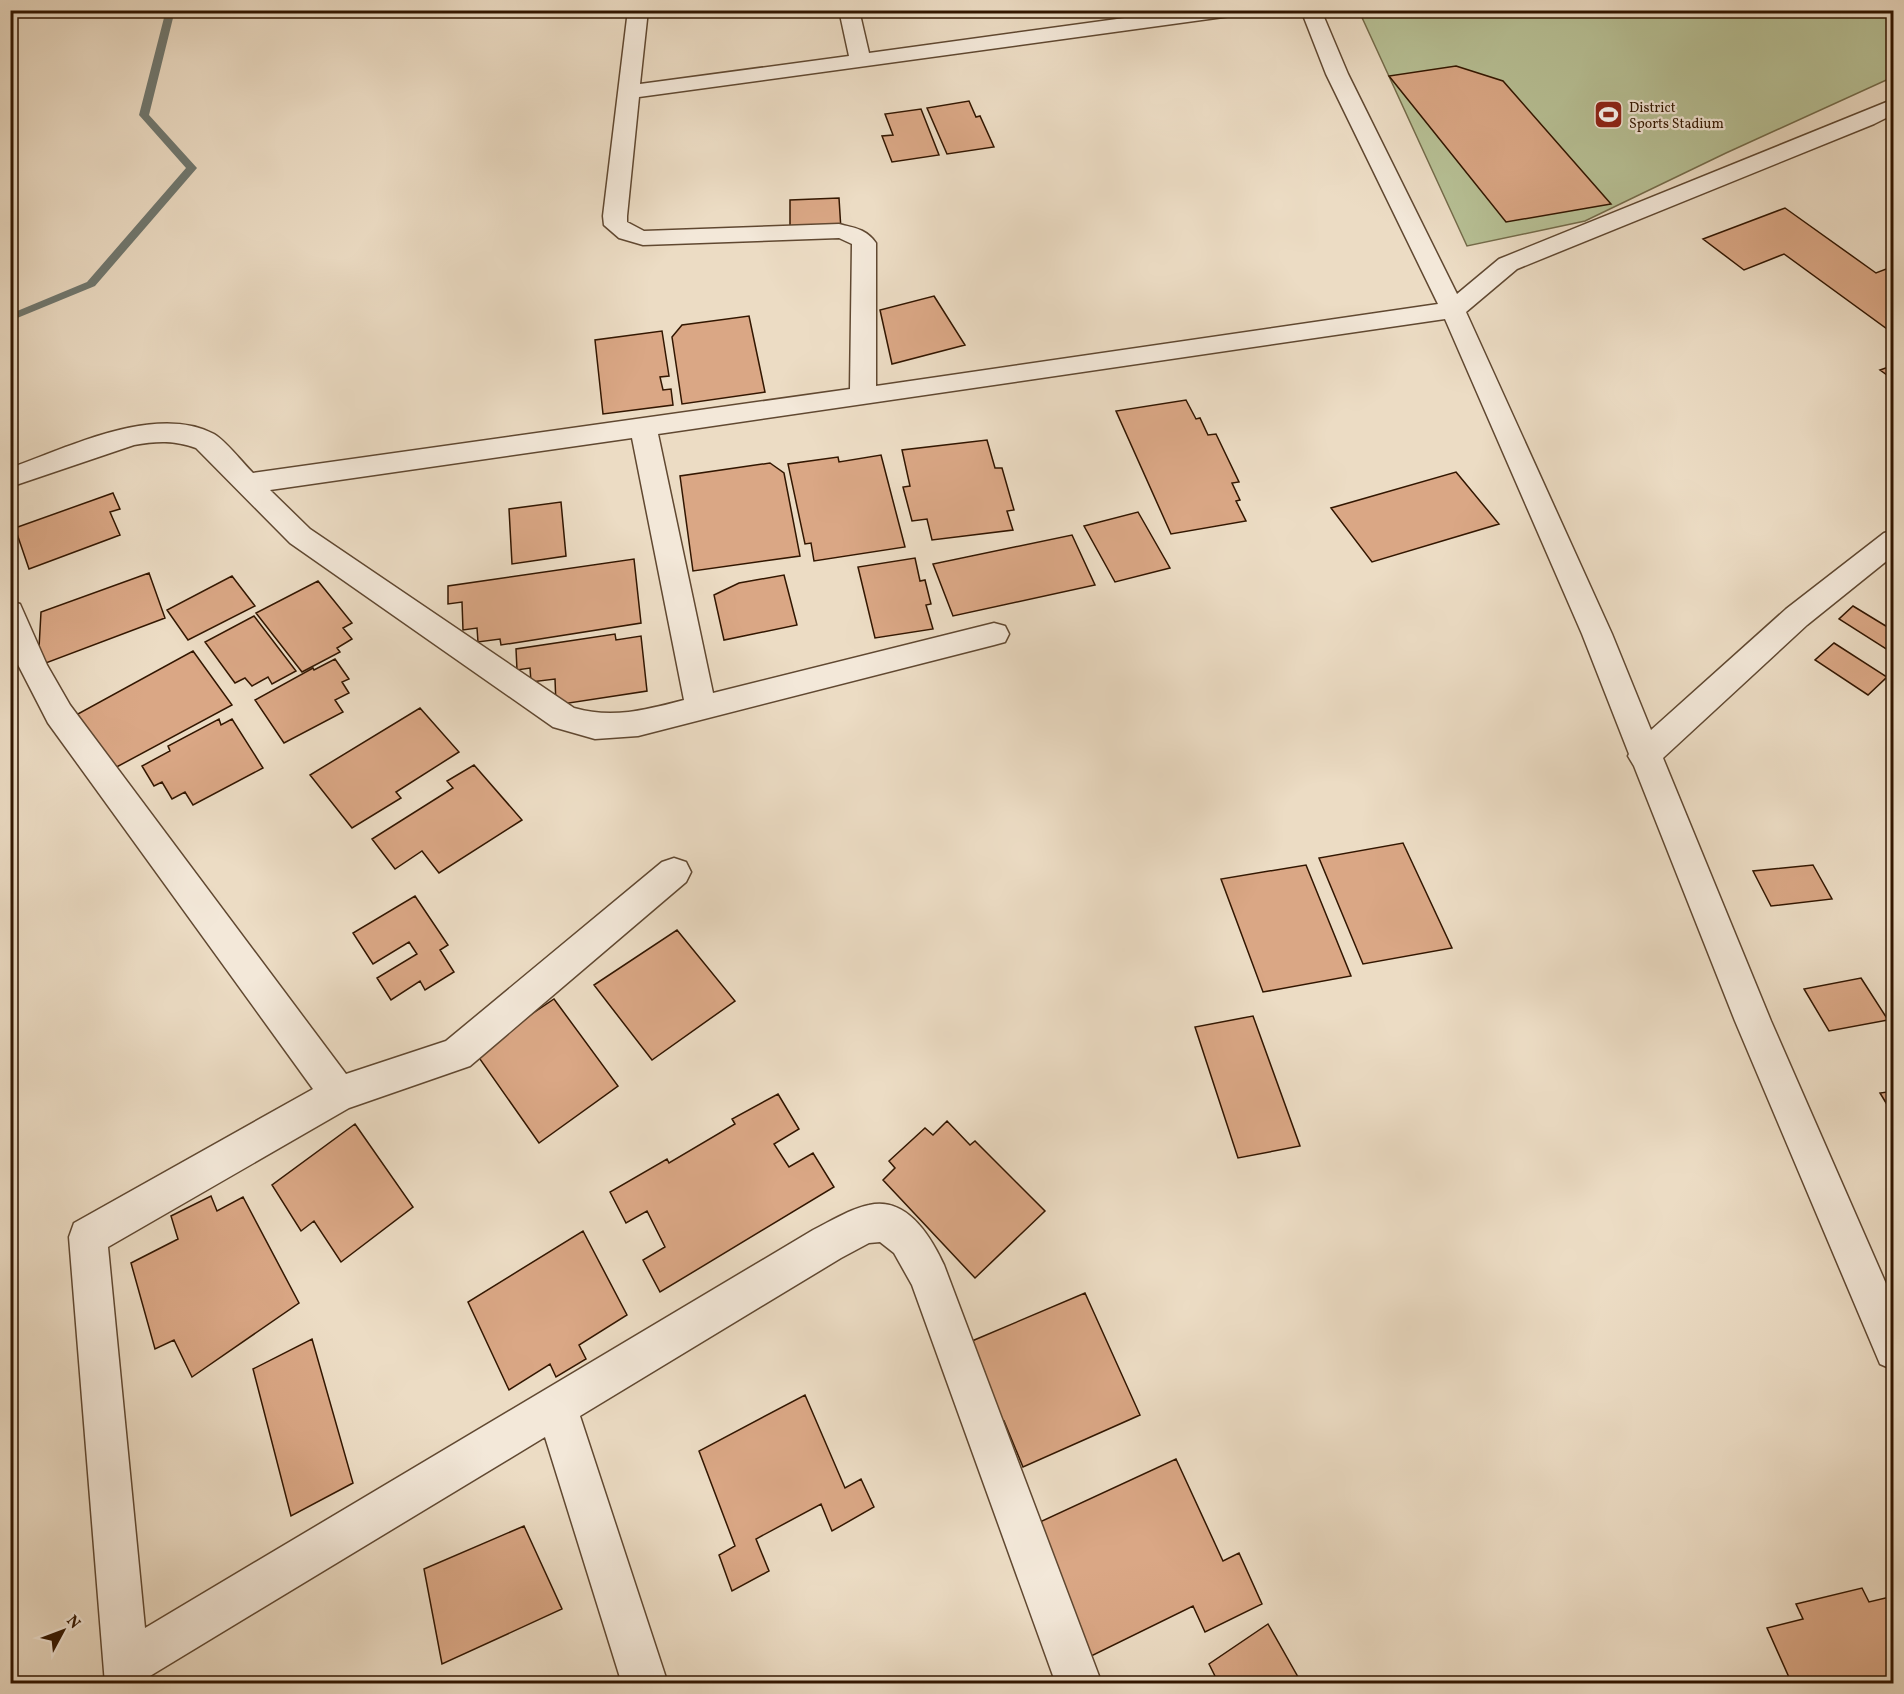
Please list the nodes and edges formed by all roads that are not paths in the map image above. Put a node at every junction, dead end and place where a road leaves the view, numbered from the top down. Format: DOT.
graph roads {
  1 [pos="638,10"];
  2 [pos="849,10"];
  3 [pos="1231,10"];
  4 [pos="1311,10"];
  5 [pos="861,60"];
  6 [pos="629,92"];
  7 [pos="1893,105"];
  8 [pos="1453,310"];
  9 [pos="863,395"];
  10 [pos="643,427"];
  11 [pos="10,478"];
  12 [pos="248,483"];
  13 [pos="1893,540"];
  14 [pos="10,612"];
  15 [pos="994,634"];
  16 [pos="701,708"];
  17 [pos="1644,756"];
  18 [pos="674,872"];
  19 [pos="339,1094"];
  20 [pos="1893,1350"];
  21 [pos="556,1407"];
  22 [pos="127,1674"];
  23 [pos="645,1683"];
  24 [pos="1079,1683"];
  1 -- 6 [label="street"];
  2 -- 5 [label="street"];
  3 -- 5 [label="street"];
  4 -- 8 [label="street"];
  5 -- 6 [label="street"];
  6 -- 9 [label="street"];
  7 -- 8 [label="street"];
  8 -- 9 [label="street"];
  8 -- 17 [label="street"];
  9 -- 10 [label="street"];
  10 -- 12 [label="street"];
  10 -- 16 [label="street"];
  11 -- 12 [label="street"];
  12 -- 16 [label="street"];
  13 -- 17 [label="street"];
  14 -- 19 [label="street"];
  15 -- 16 [label="street"];
  17 -- 20 [label="street"];
  18 -- 19 [label="street"];
  19 -- 22 [label="street"];
  21 -- 22 [label="street"];
  21 -- 23 [label="street"];
  21 -- 24 [label="street"];
}
